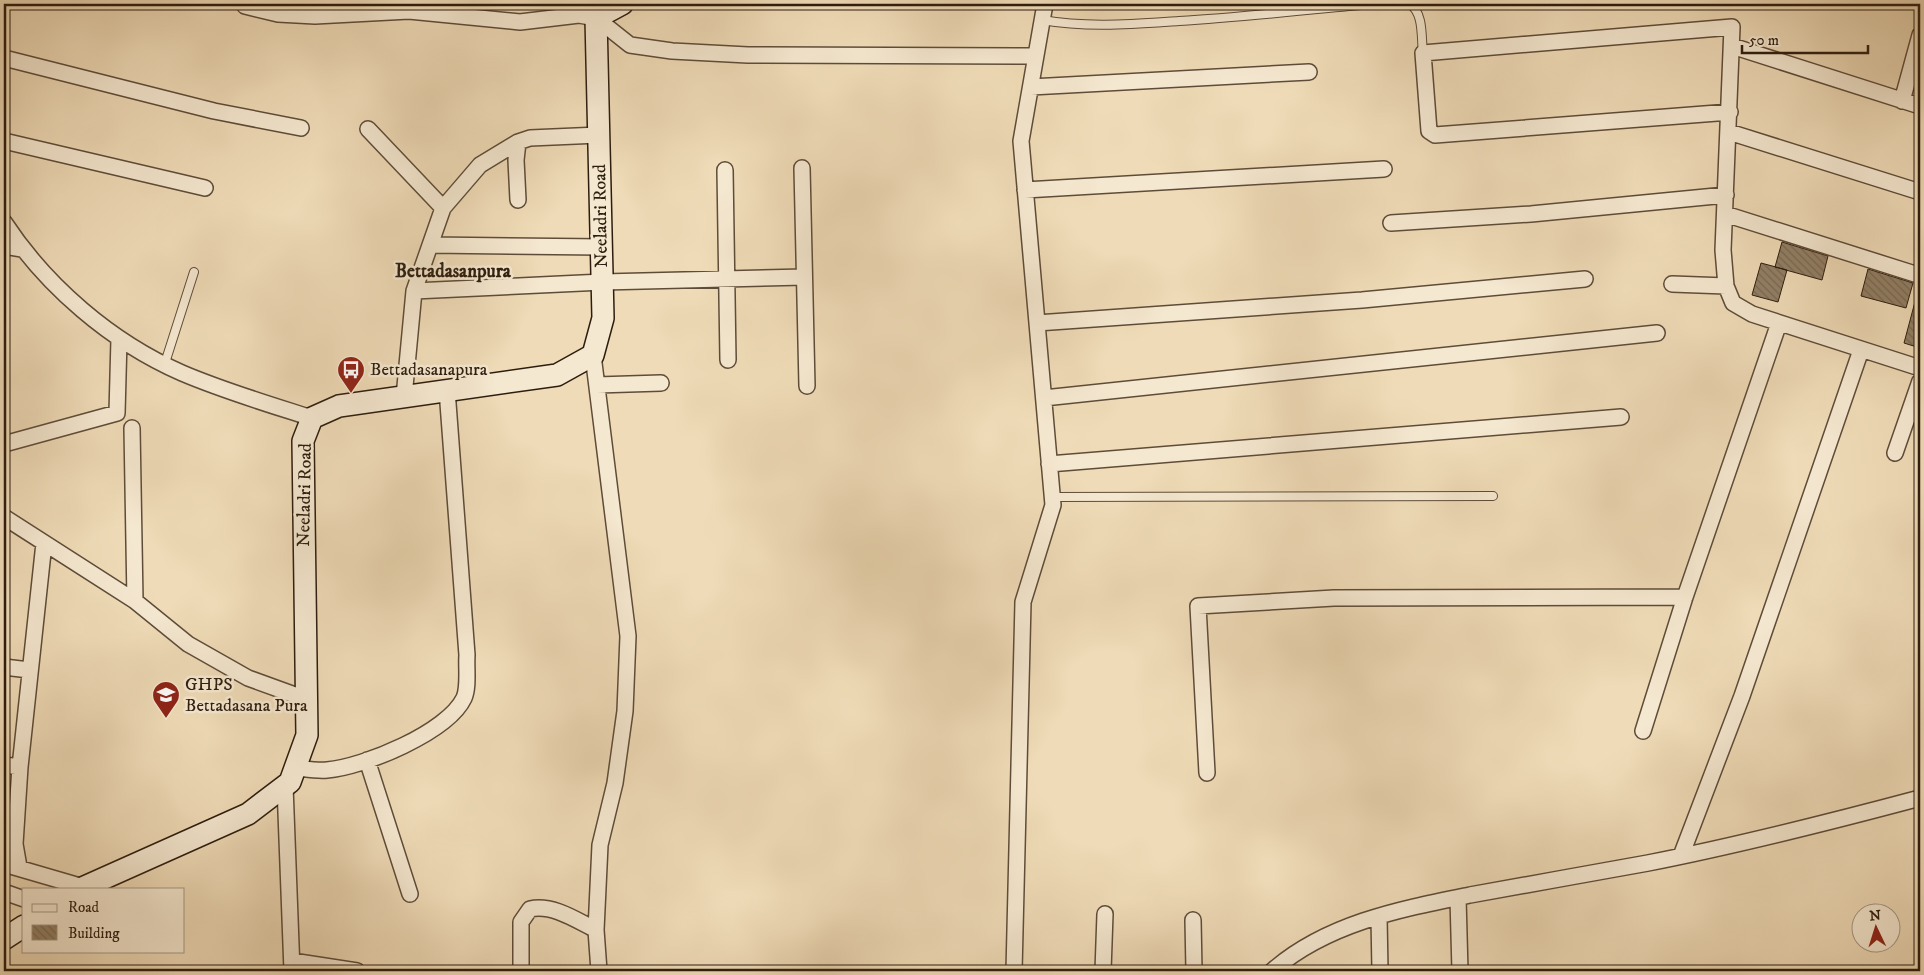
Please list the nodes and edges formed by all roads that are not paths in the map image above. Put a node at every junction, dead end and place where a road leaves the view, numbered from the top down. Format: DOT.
graph roads {
  1 [pos="245,4"];
  2 [pos="619,4"];
  3 [pos="1045,4"];
  4 [pos="1370,4"];
  5 [pos="1410,4"];
  6 [pos="409,7"];
  7 [pos="583,12"];
  8 [pos="1042,20"];
  9 [pos="1920,35"];
  10 [pos="1732,46"];
  11 [pos="1423,53"];
  12 [pos="1036,56"];
  13 [pos="4,58"];
  14 [pos="1309,72"];
  15 [pos="1031,87"];
  16 [pos="1902,100"];
  17 [pos="1920,106"];
  18 [pos="1730,112"];
  19 [pos="301,128"];
  20 [pos="368,129"];
  21 [pos="1729,132"];
  22 [pos="599,135"];
  23 [pos="4,141"];
  24 [pos="518,142"];
  25 [pos="802,168"];
  26 [pos="1384,169"];
  27 [pos="725,170"];
  28 [pos="205,188"];
  29 [pos="1025,190"];
  30 [pos="1920,192"];
  31 [pos="1726,195"];
  32 [pos="518,200"];
  33 [pos="443,208"];
  34 [pos="1725,214"];
  35 [pos="4,222"];
  36 [pos="1391,222"];
  37 [pos="430,245"];
  38 [pos="4,246"];
  39 [pos="602,247"];
  40 [pos="22,248"];
  41 [pos="194,272"];
  42 [pos="1915,274"];
  43 [pos="804,277"];
  44 [pos="725,278"];
  45 [pos="1586,279"];
  46 [pos="602,282"];
  47 [pos="1672,284"];
  48 [pos="1726,286"];
  49 [pos="414,291"];
  50 [pos="1779,323"];
  51 [pos="1037,324"];
  52 [pos="1657,333"];
  53 [pos="120,339"];
  54 [pos="1861,350"];
  55 [pos="593,355"];
  56 [pos="728,360"];
  57 [pos="165,364"];
  58 [pos="1920,368"];
  59 [pos="1920,381"];
  60 [pos="661,383"];
  61 [pos="596,384"];
  62 [pos="807,386"];
  63 [pos="447,390"];
  64 [pos="404,397"];
  65 [pos="1044,398"];
  66 [pos="1621,417"];
  67 [pos="312,418"];
  68 [pos="132,428"];
  69 [pos="4,444"];
  70 [pos="1895,453"];
  71 [pos="1049,464"];
  72 [pos="1493,496"];
  73 [pos="1052,497"];
  74 [pos="4,517"];
  75 [pos="44,543"];
  76 [pos="1685,597"];
  77 [pos="135,601"];
  78 [pos="4,667"];
  79 [pos="29,670"];
  80 [pos="306,699"];
  81 [pos="1643,732"];
  82 [pos="367,760"];
  83 [pos="4,765"];
  84 [pos="20,767"];
  85 [pos="1208,774"];
  86 [pos="291,777"];
  87 [pos="1920,798"];
  88 [pos="1681,856"];
  89 [pos="4,864"];
  90 [pos="19,867"];
  91 [pos="82,888"];
  92 [pos="4,892"];
  93 [pos="410,894"];
  94 [pos="22,898"];
  95 [pos="1458,898"];
  96 [pos="1106,914"];
  97 [pos="1379,917"];
  98 [pos="1193,920"];
  99 [pos="22,927"];
  100 [pos="596,930"];
  101 [pos="4,939"];
  102 [pos="1292,954"];
  103 [pos="292,966"];
  104 [pos="357,971"];
  105 [pos="521,971"];
  106 [pos="599,971"];
  107 [pos="1014,971"];
  108 [pos="1103,971"];
  109 [pos="1194,971"];
  110 [pos="1272,971"];
  111 [pos="1292,971"];
  112 [pos="1380,971"];
  113 [pos="1460,971"];
  1 -- 6 [label="street"];
  2 -- 7 [label="main road"];
  3 -- 8 [label="street"];
  4 -- 8 [label="lane"];
  5 -- 11 [label="lane"];
  6 -- 7 [label="street"];
  7 -- 12 [label="street"];
  7 -- 22 [label="main road, Neeladri Road"];
  8 -- 12 [label="street"];
  9 -- 16 [label="street"];
  10 -- 11 [label="street"];
  10 -- 16 [label="street"];
  10 -- 18 [label="street"];
  11 -- 18 [label="street"];
  12 -- 15 [label="street"];
  13 -- 19 [label="street"];
  14 -- 15 [label="street"];
  15 -- 29 [label="street"];
  16 -- 17 [label="street"];
  18 -- 21 [label="street"];
  20 -- 33 [label="street"];
  21 -- 30 [label="street"];
  21 -- 31 [label="street"];
  22 -- 24 [label="street"];
  22 -- 39 [label="main road, Neeladri Road"];
  23 -- 28 [label="street"];
  24 -- 32 [label="street"];
  24 -- 33 [label="street"];
  25 -- 43 [label="street"];
  26 -- 29 [label="street"];
  27 -- 44 [label="street"];
  29 -- 51 [label="street"];
  31 -- 34 [label="street"];
  31 -- 36 [label="street"];
  33 -- 37 [label="street"];
  34 -- 42 [label="street"];
  34 -- 48 [label="street"];
  35 -- 40 [label="street"];
  37 -- 39 [label="street"];
  37 -- 49 [label="street"];
  38 -- 40 [label="street"];
  39 -- 46 [label="main road, Neeladri Road"];
  40 -- 53 [label="street"];
  41 -- 57 [label="lane"];
  43 -- 44 [label="street"];
  43 -- 62 [label="street"];
  44 -- 46 [label="street"];
  44 -- 56 [label="street"];
  45 -- 51 [label="street"];
  46 -- 49 [label="street"];
  46 -- 55 [label="main road, Neeladri Road"];
  47 -- 48 [label="street"];
  48 -- 50 [label="street"];
  49 -- 64 [label="street"];
  50 -- 54 [label="street"];
  50 -- 76 [label="street"];
  51 -- 65 [label="street"];
  52 -- 65 [label="street"];
  53 -- 57 [label="street"];
  53 -- 69 [label="street"];
  54 -- 58 [label="street"];
  54 -- 88 [label="street"];
  55 -- 61 [label="street"];
  55 -- 63 [label="main road, Neeladri Road"];
  57 -- 67 [label="street"];
  59 -- 70 [label="street"];
  60 -- 61 [label="street"];
  61 -- 100 [label="street"];
  63 -- 64 [label="main road, Neeladri Road"];
  63 -- 82 [label="street"];
  64 -- 67 [label="main road, Neeladri Road"];
  65 -- 71 [label="street"];
  66 -- 71 [label="street"];
  67 -- 80 [label="main road, Neeladri Road"];
  68 -- 77 [label="street"];
  71 -- 73 [label="street"];
  72 -- 73 [label="lane"];
  73 -- 107 [label="street"];
  74 -- 75 [label="street"];
  75 -- 77 [label="street"];
  75 -- 79 [label="street"];
  76 -- 81 [label="street"];
  76 -- 85 [label="street"];
  77 -- 80 [label="street"];
  78 -- 79 [label="street"];
  79 -- 84 [label="street"];
  80 -- 86 [label="main road, Neeladri Road"];
  82 -- 86 [label="street"];
  82 -- 93 [label="street"];
  83 -- 84 [label="street"];
  84 -- 90 [label="street"];
  86 -- 91 [label="main road"];
  86 -- 103 [label="street"];
  87 -- 88 [label="street"];
  88 -- 95 [label="street"];
  89 -- 90 [label="street"];
  90 -- 91 [label="street"];
  92 -- 94 [label="street"];
  95 -- 97 [label="street"];
  95 -- 113 [label="street"];
  96 -- 108 [label="street"];
  97 -- 102 [label="street"];
  97 -- 112 [label="street"];
  98 -- 109 [label="street"];
  99 -- 101 [label="main road"];
  100 -- 105 [label="street"];
  100 -- 106 [label="street"];
  102 -- 110 [label="street"];
  102 -- 111 [label="street"];
  103 -- 104 [label="street"];
}
